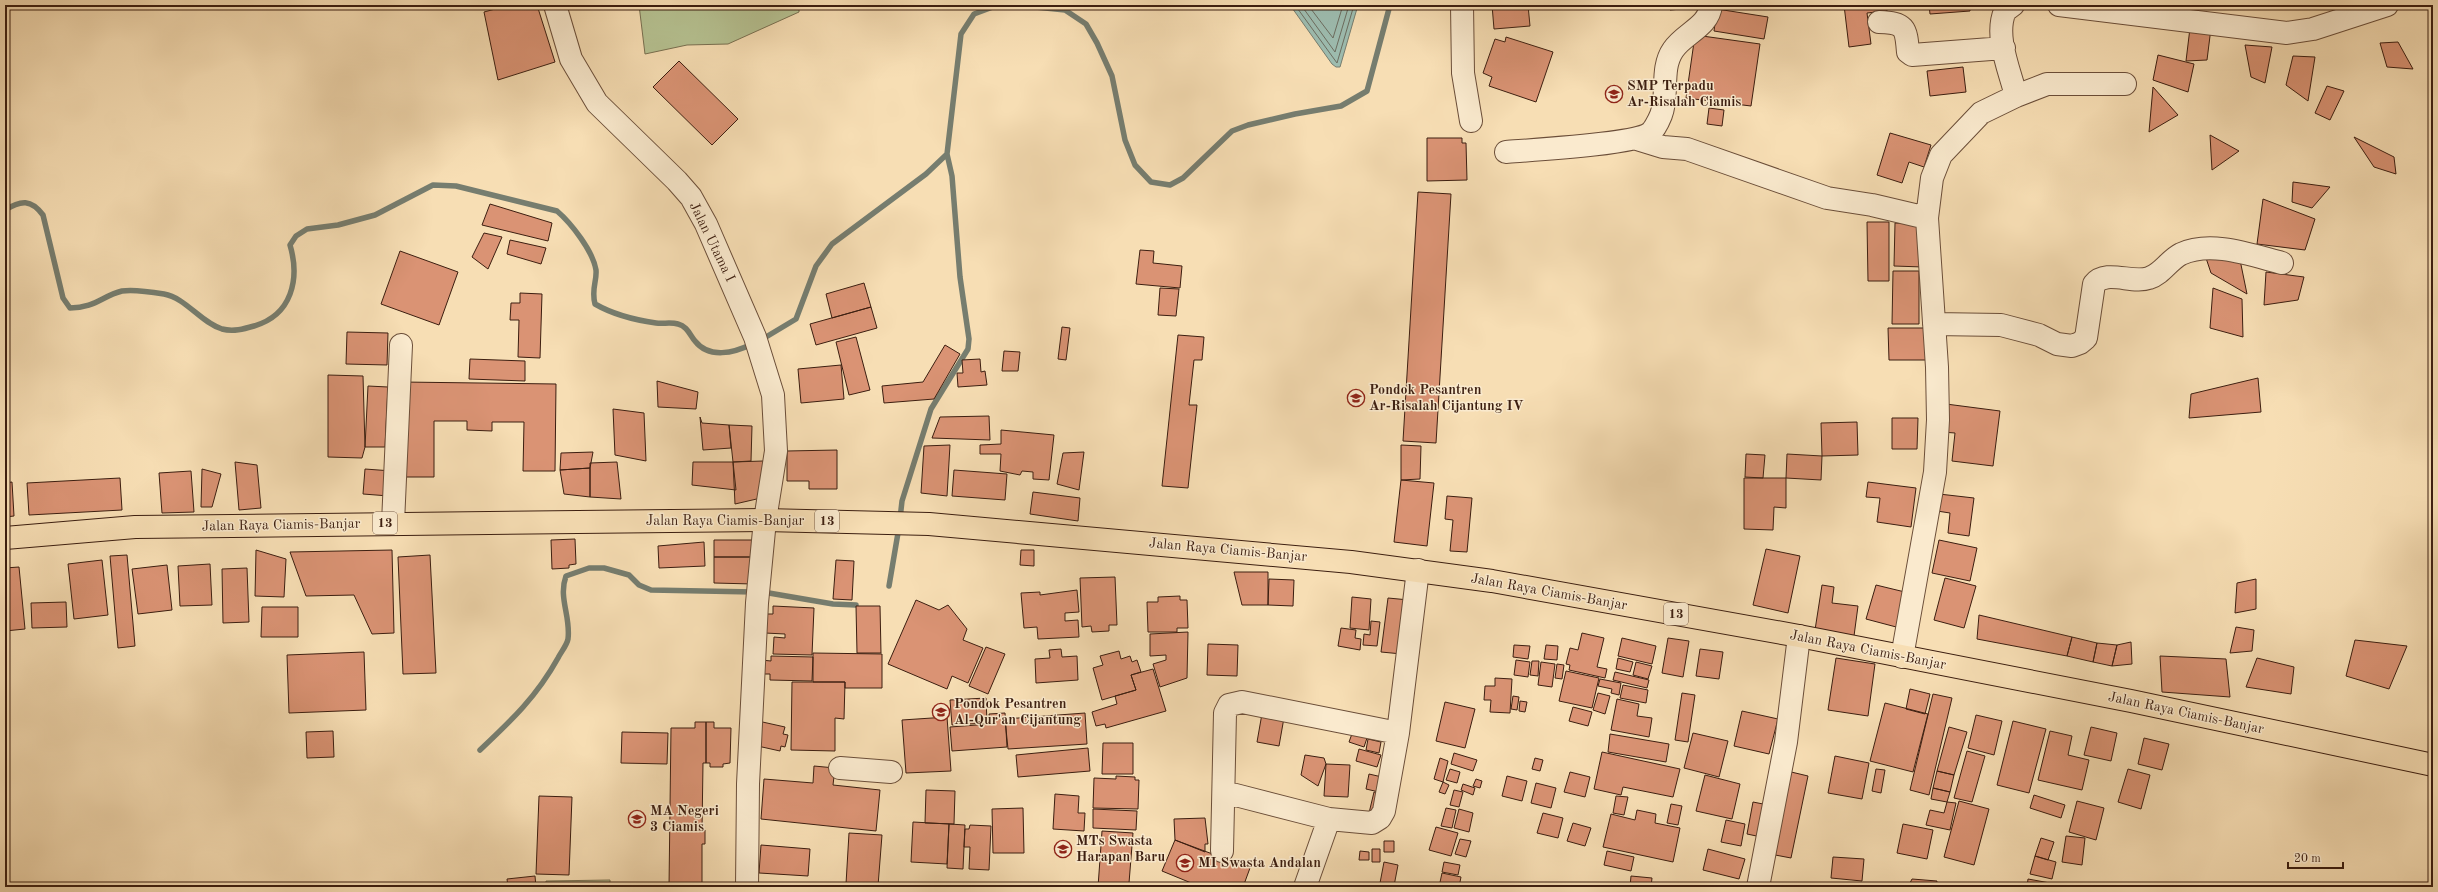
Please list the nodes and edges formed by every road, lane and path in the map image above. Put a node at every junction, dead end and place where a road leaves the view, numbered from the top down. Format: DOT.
graph roads {
  1 [pos="555,5"];
  2 [pos="1462,5"];
  3 [pos="1711,5"];
  4 [pos="2013,5"];
  5 [pos="2059,5"];
  6 [pos="2387,5"];
  7 [pos="1879,22"];
  8 [pos="2004,48"];
  9 [pos="2125,84"];
  10 [pos="2016,96"];
  11 [pos="1471,121"];
  12 [pos="1637,139"];
  13 [pos="1506,152"];
  14 [pos="1927,218"];
  15 [pos="2282,263"];
  16 [pos="1934,324"];
  17 [pos="401,346"];
  18 [pos="765,520"];
  19 [pos="393,523"];
  20 [pos="5,538"];
  21 [pos="1418,570"];
  22 [pos="1799,636"];
  23 [pos="1902,657"];
  24 [pos="1398,733"];
  25 [pos="2433,765"];
  26 [pos="840,768"];
  27 [pos="891,772"];
  28 [pos="1224,792"];
  29 [pos="1329,819"];
  30 [pos="1222,851"];
  31 [pos="747,887"];
  32 [pos="1305,887"];
  33 [pos="1758,887"];
  1 -- 18 [label="street, Jalan Utama I"];
  2 -- 11 [label="street"];
  3 -- 12 [label="street"];
  4 -- 8 [label="street"];
  5 -- 6 [label="street"];
  7 -- 8 [label="street"];
  8 -- 10 [label="street"];
  9 -- 10 [label="street"];
  10 -- 14 [label="street"];
  12 -- 13 [label="street"];
  12 -- 14 [label="street"];
  14 -- 16 [label="street"];
  15 -- 16 [label="street"];
  16 -- 23 [label="street"];
  17 -- 19 [label="street"];
  18 -- 19 [label="highway, Jalan Raya Ciamis-Banjar / 13"];
  18 -- 21 [label="highway, Jalan Raya Ciamis-Banjar / 13"];
  18 -- 31 [label="street, Jalan Utama I"];
  19 -- 20 [label="highway, Jalan Raya Ciamis-Banjar / 13"];
  21 -- 22 [label="highway, Jalan Raya Ciamis-Banjar / 13"];
  21 -- 24 [label="street"];
  22 -- 23 [label="highway, Jalan Raya Ciamis-Banjar / 13"];
  22 -- 33 [label="street"];
  23 -- 25 [label="highway, Jalan Raya Ciamis-Banjar / 13"];
  24 -- 28 [label="street"];
  24 -- 29 [label="street"];
  26 -- 27 [label="street"];
  28 -- 29 [label="street"];
  28 -- 30 [label="street"];
  29 -- 32 [label="street"];
}
